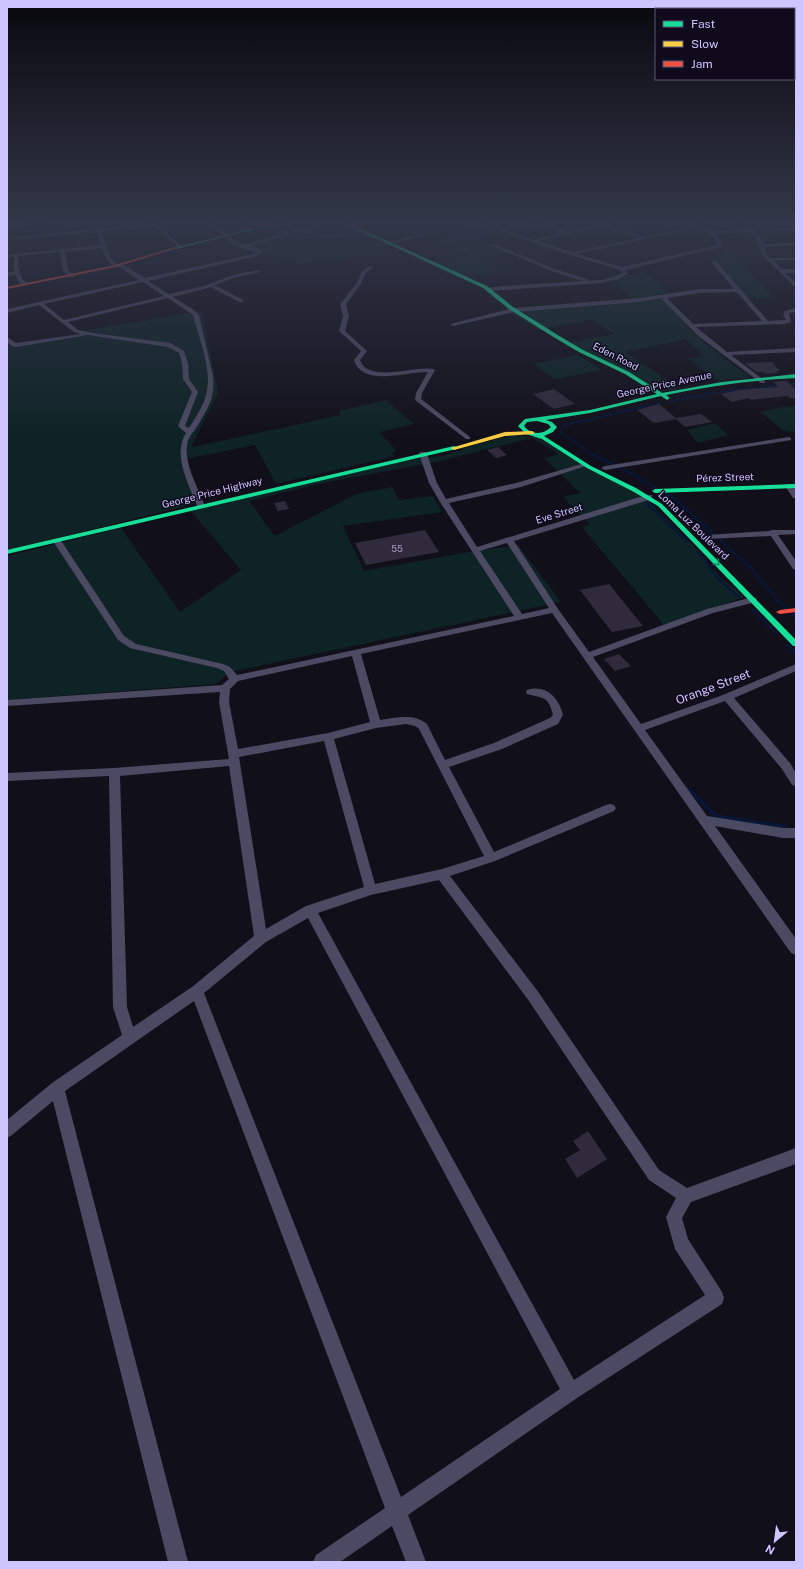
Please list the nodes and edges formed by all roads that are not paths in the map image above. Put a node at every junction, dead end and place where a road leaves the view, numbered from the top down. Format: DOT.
graph roads {
  1 [pos="74,296"];
  2 [pos="169,296"];
  3 [pos="232,296"];
  4 [pos="349,296"];
  5 [pos="498,296"];
  6 [pos="667,296"];
  7 [pos="744,296"];
  8 [pos="662,297"];
  9 [pos="241,301"];
  10 [pos="40,304"];
  11 [pos="514,310"];
  12 [pos="796,310"];
  13 [pos="7,312"];
  14 [pos="65,321"];
  15 [pos="768,323"];
  16 [pos="453,324"];
  17 [pos="691,326"];
  18 [pos="76,331"];
  19 [pos="90,335"];
  20 [pos="66,337"];
  21 [pos="7,340"];
  22 [pos="796,350"];
  23 [pos="725,354"];
  24 [pos="796,376"];
  25 [pos="796,380"];
  26 [pos="761,381"];
  27 [pos="663,396"];
  28 [pos="537,419"];
  29 [pos="522,423"];
  30 [pos="553,428"];
  31 [pos="190,432"];
  32 [pos="535,434"];
  33 [pos="468,438"];
  34 [pos="789,439"];
  35 [pos="423,454"];
  36 [pos="585,465"];
  37 [pos="605,468"];
  38 [pos="792,486"];
  39 [pos="652,494"];
  40 [pos="796,496"];
  41 [pos="444,502"];
  42 [pos="670,502"];
  43 [pos="201,506"];
  44 [pos="772,532"];
  45 [pos="796,532"];
  46 [pos="704,534"];
  47 [pos="509,540"];
  48 [pos="57,541"];
  49 [pos="718,548"];
  50 [pos="476,550"];
  51 [pos="7,552"];
  52 [pos="796,567"];
  53 [pos="753,600"];
  54 [pos="772,604"];
  55 [pos="554,610"];
  56 [pos="796,610"];
  57 [pos="780,612"];
  58 [pos="519,617"];
  59 [pos="791,623"];
  60 [pos="796,644"];
  61 [pos="356,652"];
  62 [pos="587,656"];
  63 [pos="796,667"];
  64 [pos="235,679"];
  65 [pos="225,688"];
  66 [pos="531,692"];
  67 [pos="727,697"];
  68 [pos="7,703"];
  69 [pos="376,724"];
  70 [pos="639,728"];
  71 [pos="328,737"];
  72 [pos="234,758"];
  73 [pos="442,765"];
  74 [pos="114,772"];
  75 [pos="7,778"];
  76 [pos="796,782"];
  77 [pos="610,808"];
  78 [pos="704,820"];
  79 [pos="796,833"];
  80 [pos="491,858"];
  81 [pos="442,874"];
  82 [pos="371,890"];
  83 [pos="310,910"];
  84 [pos="261,938"];
  85 [pos="796,949"];
  86 [pos="197,991"];
  87 [pos="129,1037"];
  88 [pos="57,1088"];
  89 [pos="7,1130"];
  90 [pos="796,1156"];
  91 [pos="686,1196"];
  92 [pos="571,1392"];
  93 [pos="396,1512"];
  94 [pos="178,1562"];
  95 [pos="323,1562"];
  96 [pos="416,1562"];
  1 -- 10 [label="street"];
  2 -- 14 [label="street"];
  2 -- 31 [label="street"];
  3 -- 9 [label="street"];
  4 -- 33 [label="street"];
  5 -- 11 [label="main road, Eden Road"];
  6 -- 8 [label="street"];
  7 -- 15 [label="street"];
  8 -- 11 [label="street"];
  8 -- 17 [label="street"];
  10 -- 13 [label="street"];
  10 -- 14 [label="street"];
  11 -- 16 [label="street"];
  11 -- 27 [label="main road, Eden Road"];
  12 -- 15 [label="street"];
  14 -- 18 [label="street"];
  15 -- 17 [label="street"];
  17 -- 23 [label="street"];
  18 -- 19 [label="street"];
  18 -- 20 [label="street"];
  19 -- 20 [label="street"];
  19 -- 31 [label="street"];
  20 -- 21 [label="street"];
  22 -- 23 [label="street"];
  23 -- 26 [label="street"];
  24 -- 26 [label="main road, George Price Avenue"];
  25 -- 26 [label="main road, George Price Avenue"];
  26 -- 27 [label="main road, George Price Avenue"];
  27 -- 28 [label="main road, George Price Avenue"];
  27 -- 30 [label="main road, George Price Avenue"];
  28 -- 29 [label="main road, George Price Avenue"];
  28 -- 30 [label="main road"];
  29 -- 32 [label="main road"];
  29 -- 33 [label="main road, George Price Highway"];
  30 -- 32 [label="main road, George Price Avenue"];
  30 -- 37 [label="main road, Loma Luz Boulevard"];
  31 -- 43 [label="street"];
  32 -- 35 [label="main road, George Price Highway"];
  32 -- 36 [label="main road, Loma Luz Boulevard"];
  33 -- 35 [label="main road, George Price Highway"];
  34 -- 37 [label="street"];
  35 -- 41 [label="street"];
  35 -- 43 [label="main road, George Price Highway"];
  36 -- 39 [label="main road, Loma Luz Boulevard"];
  36 -- 41 [label="street"];
  37 -- 39 [label="main road, Loma Luz Boulevard"];
  38 -- 39 [label="main road, Pérez Street"];
  38 -- 40 [label="street"];
  39 -- 42 [label="main road, Loma Luz Boulevard"];
  39 -- 47 [label="street, Eve Street"];
  39 -- 53 [label="main road, Loma Luz Boulevard, one-way"];
  41 -- 50 [label="street"];
  43 -- 48 [label="main road, George Price Highway"];
  44 -- 45 [label="street"];
  44 -- 46 [label="street"];
  44 -- 52 [label="street"];
  46 -- 49 [label="main road, Loma Luz Boulevard"];
  47 -- 50 [label="street, Eve Street"];
  47 -- 55 [label="street"];
  48 -- 51 [label="main road, George Price Highway"];
  48 -- 64 [label="street"];
  50 -- 58 [label="street"];
  53 -- 60 [label="main road, Loma Luz Boulevard"];
  53 -- 62 [label="street"];
  54 -- 57 [label="main road"];
  55 -- 58 [label="street"];
  55 -- 62 [label="street"];
  56 -- 57 [label="main road"];
  57 -- 59 [label="main road"];
  58 -- 61 [label="street"];
  61 -- 64 [label="street"];
  61 -- 69 [label="street"];
  62 -- 70 [label="street"];
  63 -- 67 [label="street, Orange Street"];
  64 -- 65 [label="street"];
  65 -- 68 [label="street"];
  65 -- 72 [label="street"];
  66 -- 73 [label="street"];
  67 -- 70 [label="street, Orange Street"];
  67 -- 76 [label="street"];
  69 -- 71 [label="street"];
  69 -- 73 [label="street"];
  70 -- 78 [label="street"];
  71 -- 72 [label="street"];
  71 -- 82 [label="street"];
  72 -- 74 [label="street"];
  72 -- 84 [label="street"];
  73 -- 80 [label="street"];
  74 -- 75 [label="street"];
  74 -- 87 [label="street"];
  77 -- 80 [label="street"];
  78 -- 79 [label="street"];
  78 -- 85 [label="street"];
  80 -- 81 [label="street"];
  81 -- 82 [label="street"];
  81 -- 91 [label="street"];
  82 -- 83 [label="street"];
  83 -- 84 [label="street"];
  83 -- 92 [label="street"];
  84 -- 86 [label="street"];
  86 -- 87 [label="street"];
  86 -- 93 [label="street"];
  87 -- 88 [label="street"];
  88 -- 89 [label="street"];
  88 -- 94 [label="street"];
  90 -- 91 [label="street"];
  91 -- 92 [label="street"];
  92 -- 93 [label="street"];
  93 -- 95 [label="street"];
  93 -- 96 [label="street"];
}
